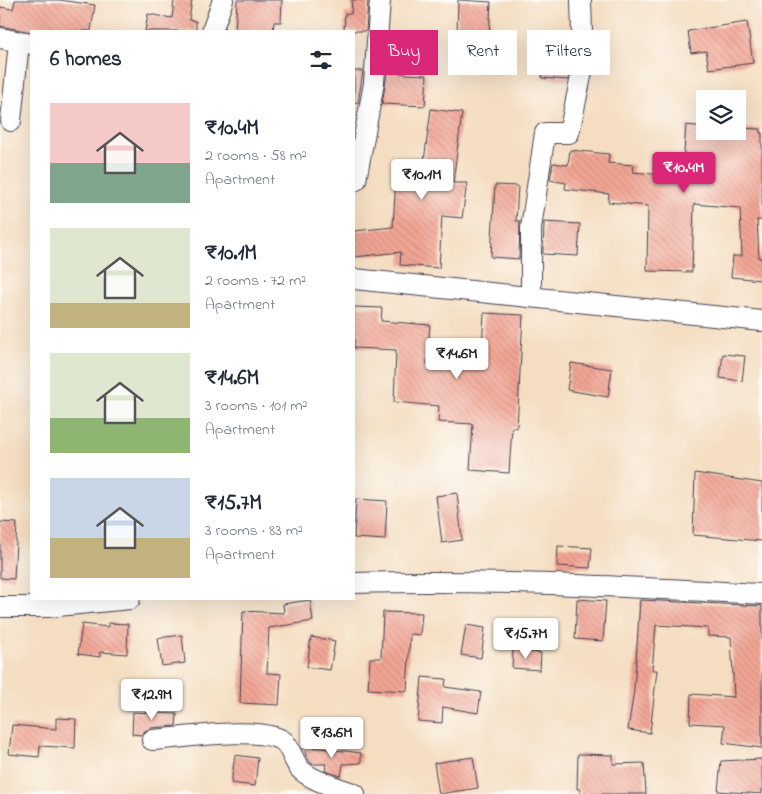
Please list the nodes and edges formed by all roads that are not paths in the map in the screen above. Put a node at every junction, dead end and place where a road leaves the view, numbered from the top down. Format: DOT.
graph roads {
  1 [pos="223,0"];
  2 [pos="380,0"];
  3 [pos="581,0"];
  4 [pos="212,30"];
  5 [pos="17,41"];
  6 [pos="11,121"];
  7 [pos="355,180"];
  8 [pos="355,279"];
  9 [pos="531,297"];
  10 [pos="762,321"];
  11 [pos="355,583"];
  12 [pos="762,594"];
  13 [pos="120,600"];
  14 [pos="0,607"];
  15 [pos="152,740"];
  16 [pos="355,794"];
  1 -- 4 [label="street"];
  2 -- 7 [label="street"];
  3 -- 9 [label="street"];
  5 -- 6 [label="street"];
  8 -- 9 [label="street"];
  9 -- 10 [label="street"];
  11 -- 12 [label="street"];
  13 -- 14 [label="street"];
  15 -- 16 [label="street"];
}
